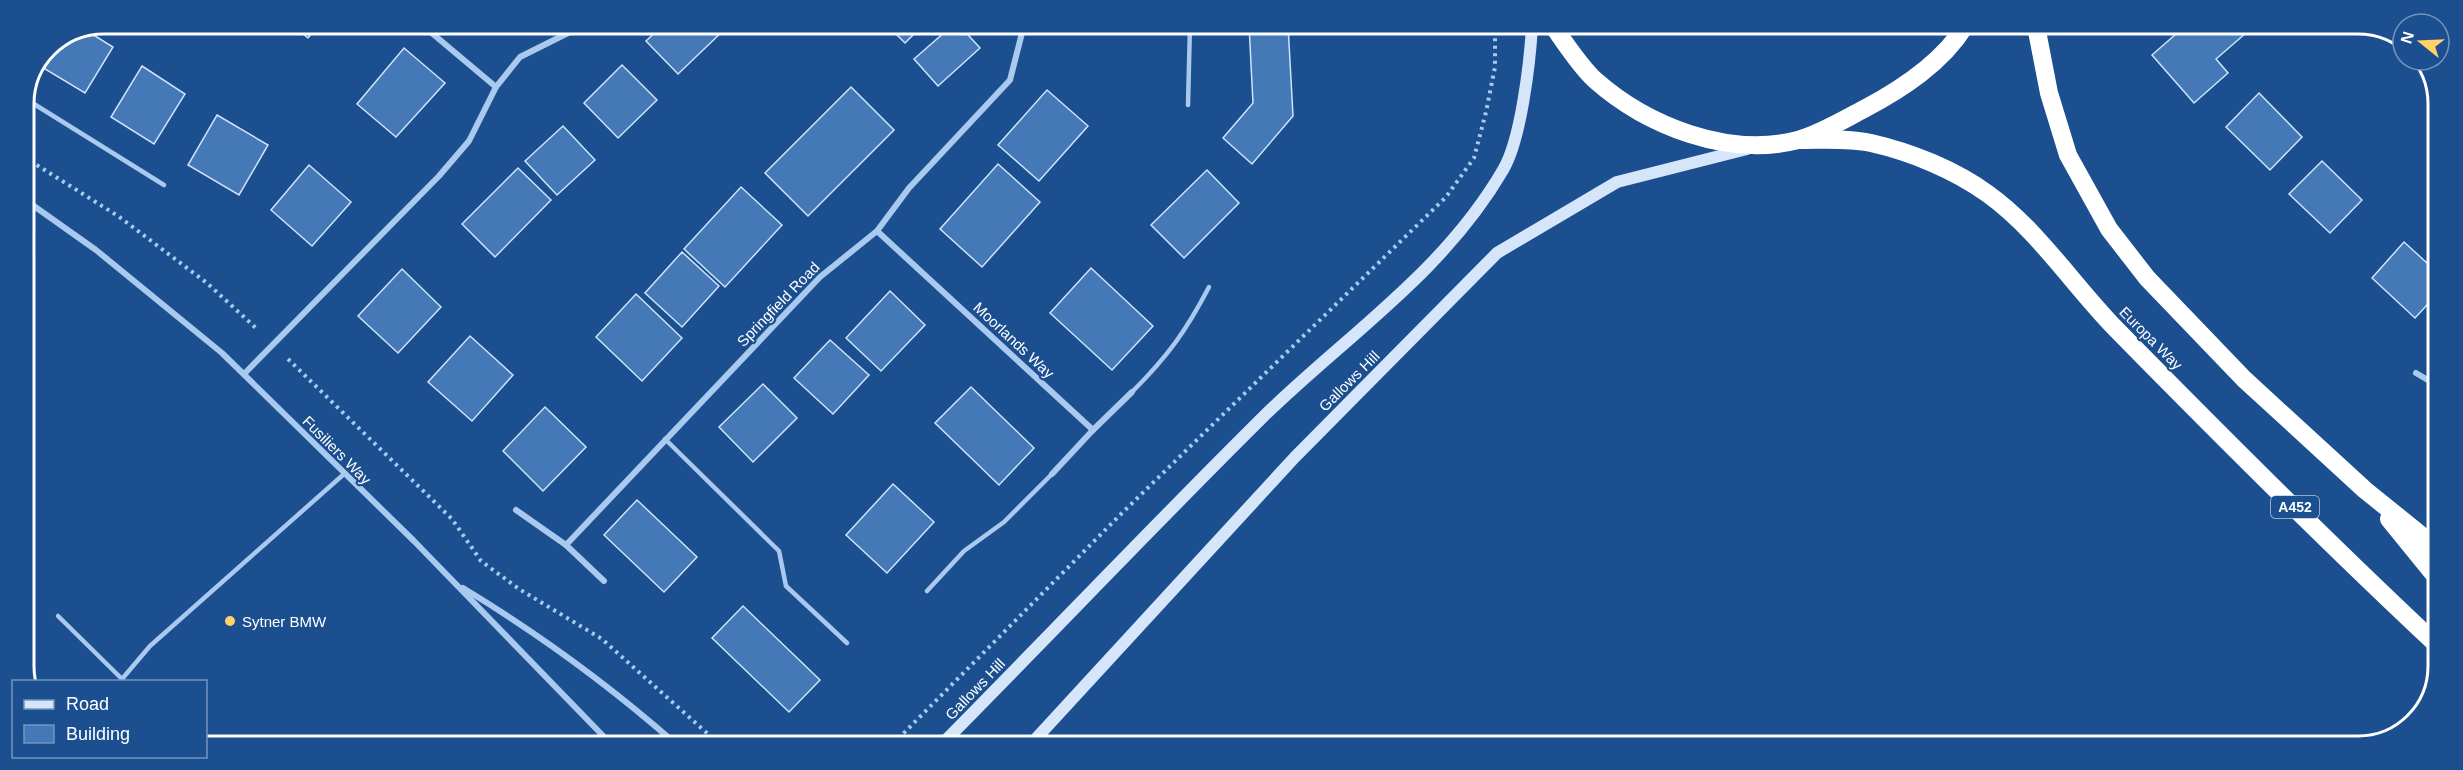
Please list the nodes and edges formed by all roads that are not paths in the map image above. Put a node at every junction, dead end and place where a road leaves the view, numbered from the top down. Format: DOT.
graph roads {
  1 [pos="434,35"];
  2 [pos="564,35"];
  3 [pos="1018,35"];
  4 [pos="1190,35"];
  5 [pos="1531,35"];
  6 [pos="1559,35"];
  7 [pos="1958,35"];
  8 [pos="2038,35"];
  9 [pos="496,87"];
  10 [pos="35,105"];
  11 [pos="1188,105"];
  12 [pos="1799,140"];
  13 [pos="1760,145"];
  14 [pos="164,185"];
  15 [pos="35,207"];
  16 [pos="877,231"];
  17 [pos="1209,287"];
  18 [pos="2416,373"];
  19 [pos="244,374"];
  20 [pos="2428,380"];
  21 [pos="1132,392"];
  22 [pos="1093,430"];
  23 [pos="665,439"];
  24 [pos="344,474"];
  25 [pos="1052,474"];
  26 [pos="2365,490"];
  27 [pos="516,510"];
  28 [pos="2428,541"];
  29 [pos="566,544"];
  30 [pos="2428,567"];
  31 [pos="604,581"];
  32 [pos="454,584"];
  33 [pos="927,591"];
  34 [pos="58,616"];
  35 [pos="2428,636"];
  36 [pos="847,643"];
  37 [pos="123,680"];
  38 [pos="603,736"];
  39 [pos="666,736"];
  40 [pos="950,736"];
  41 [pos="1038,736"];
  1 -- 9 [label="street"];
  2 -- 9 [label="street"];
  3 -- 16 [label="street, Springfield Road"];
  4 -- 11 [label="lane"];
  5 -- 40 [label="street, Gallows Hill"];
  6 -- 13 [label="highway"];
  7 -- 12 [label="highway"];
  8 -- 26 [label="highway"];
  9 -- 19 [label="street"];
  10 -- 14 [label="lane"];
  12 -- 13 [label="highway"];
  12 -- 35 [label="highway, Europa Way / A452"];
  13 -- 41 [label="street, Gallows Hill"];
  15 -- 19 [label="street, Fusiliers Way"];
  16 -- 22 [label="street, Moorlands Way"];
  16 -- 23 [label="street, Springfield Road"];
  17 -- 21 [label="lane"];
  18 -- 20 [label="street"];
  19 -- 24 [label="street, Fusiliers Way"];
  21 -- 22 [label="street"];
  22 -- 25 [label="street"];
  23 -- 29 [label="street, Springfield Road"];
  23 -- 36 [label="lane"];
  24 -- 32 [label="street, Fusiliers Way"];
  24 -- 37 [label="lane"];
  25 -- 33 [label="lane"];
  26 -- 28 [label="highway"];
  26 -- 30 [label="highway"];
  27 -- 29 [label="street"];
  29 -- 31 [label="street"];
  32 -- 38 [label="street, Fusiliers Way"];
  32 -- 39 [label="street"];
  34 -- 37 [label="lane"];
}
